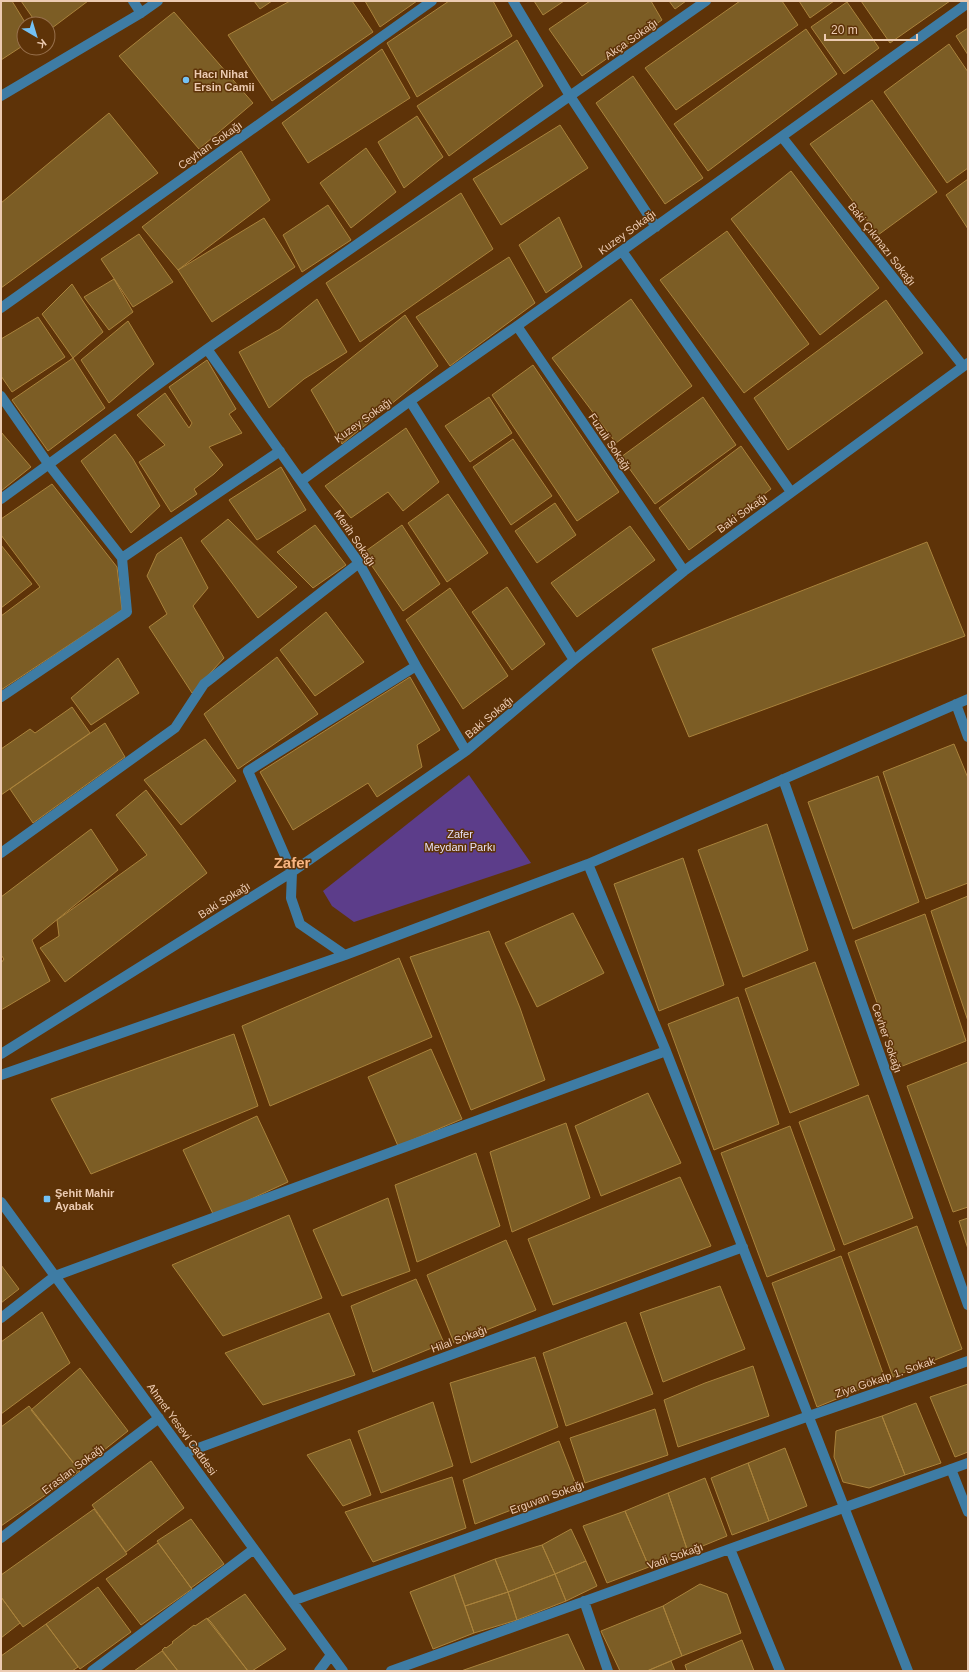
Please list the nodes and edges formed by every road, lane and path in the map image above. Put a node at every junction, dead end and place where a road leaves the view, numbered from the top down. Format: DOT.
graph roads {
  1 [pos="133,1"];
  2 [pos="158,1"];
  3 [pos="432,1"];
  4 [pos="513,1"];
  5 [pos="706,1"];
  6 [pos="968,3"];
  7 [pos="141,13"];
  8 [pos="1,96"];
  9 [pos="570,96"];
  10 [pos="782,137"];
  11 [pos="656,227"];
  12 [pos="622,251"];
  13 [pos="1,308"];
  14 [pos="517,326"];
  15 [pos="207,349"];
  16 [pos="965,364"];
  17 [pos="1,396"];
  18 [pos="410,401"];
  19 [pos="280,451"];
  20 [pos="49,465"];
  21 [pos="301,481"];
  22 [pos="790,492"];
  23 [pos="1,499"];
  24 [pos="122,558"];
  25 [pos="359,563"];
  26 [pos="684,571"];
  27 [pos="574,660"];
  28 [pos="416,666"];
  29 [pos="1,697"];
  30 [pos="968,699"];
  31 [pos="956,704"];
  32 [pos="968,737"];
  33 [pos="466,751"];
  34 [pos="783,779"];
  35 [pos="1,853"];
  36 [pos="588,864"];
  37 [pos="292,872"];
  38 [pos="345,955"];
  39 [pos="666,1051"];
  40 [pos="1,1054"];
  41 [pos="1,1075"];
  42 [pos="1,1202"];
  43 [pos="743,1247"];
  44 [pos="55,1276"];
  45 [pos="968,1305"];
  46 [pos="1,1318"];
  47 [pos="968,1361"];
  48 [pos="809,1416"];
  49 [pos="159,1418"];
  50 [pos="184,1453"];
  51 [pos="968,1463"];
  52 [pos="951,1469"];
  53 [pos="844,1508"];
  54 [pos="968,1512"];
  55 [pos="1,1538"];
  56 [pos="254,1549"];
  57 [pos="730,1549"];
  58 [pos="292,1601"];
  59 [pos="584,1601"];
  60 [pos="331,1655"];
  61 [pos="92,1671"];
  62 [pos="318,1671"];
  63 [pos="343,1671"];
  64 [pos="391,1671"];
  65 [pos="608,1671"];
  66 [pos="780,1671"];
  67 [pos="908,1671"];
  1 -- 7 [label="street"];
  2 -- 7 [label="street"];
  3 -- 13 [label="street, Ceyhan Sokağı"];
  4 -- 9 [label="street"];
  5 -- 9 [label="street, Akça Sokağı"];
  6 -- 10 [label="street, Kuzey Sokağı"];
  7 -- 8 [label="street"];
  9 -- 11 [label="street"];
  9 -- 15 [label="street, Akça Sokağı"];
  10 -- 11 [label="street, Kuzey Sokağı"];
  10 -- 16 [label="street, Baki Çıkmazı Sokağı"];
  11 -- 12 [label="street, Kuzey Sokağı"];
  12 -- 14 [label="street, Kuzey Sokağı"];
  12 -- 22 [label="street"];
  14 -- 18 [label="street, Kuzey Sokağı"];
  14 -- 26 [label="street, Fuzuli Sokağı"];
  15 -- 19 [label="street, Merih Sokağı"];
  15 -- 20 [label="street, Akça Sokağı"];
  16 -- 22 [label="street, Baki Sokağı"];
  17 -- 20 [label="street"];
  18 -- 21 [label="street, Kuzey Sokağı"];
  18 -- 27 [label="street"];
  19 -- 21 [label="street, Merih Sokağı"];
  19 -- 24 [label="street"];
  20 -- 23 [label="street, Akça Sokağı"];
  20 -- 24 [label="street"];
  21 -- 25 [label="street, Merih Sokağı"];
  22 -- 26 [label="street, Baki Sokağı"];
  24 -- 29 [label="street"];
  25 -- 28 [label="street, Merih Sokağı"];
  25 -- 35 [label="street"];
  26 -- 27 [label="street, Baki Sokağı"];
  27 -- 33 [label="street, Baki Sokağı"];
  28 -- 33 [label="street, Merih Sokağı"];
  28 -- 37 [label="street"];
  30 -- 31 [label="street"];
  31 -- 32 [label="street"];
  31 -- 34 [label="street"];
  33 -- 37 [label="street, Baki Sokağı"];
  34 -- 36 [label="street"];
  34 -- 45 [label="street, Cevher Sokağı"];
  36 -- 38 [label="street"];
  36 -- 39 [label="street"];
  37 -- 38 [label="street"];
  37 -- 40 [label="street, Baki Sokağı"];
  38 -- 41 [label="street"];
  39 -- 43 [label="street"];
  39 -- 44 [label="street"];
  42 -- 44 [label="street, Ahmet Yesevi Caddesi"];
  43 -- 48 [label="street"];
  43 -- 50 [label="street, Hilal Sokağı"];
  44 -- 46 [label="street"];
  44 -- 49 [label="street, Ahmet Yesevi Caddesi"];
  47 -- 48 [label="street, Ziya Gökalp 1. Sokak"];
  48 -- 53 [label="street"];
  48 -- 58 [label="street, Erguvan Sokağı"];
  49 -- 50 [label="street, Ahmet Yesevi Caddesi"];
  49 -- 55 [label="street, Eraslan Sokağı"];
  50 -- 56 [label="street, Ahmet Yesevi Caddesi"];
  51 -- 52 [label="street, Vadi Sokağı"];
  52 -- 53 [label="street, Vadi Sokağı"];
  52 -- 54 [label="street"];
  53 -- 57 [label="street, Vadi Sokağı"];
  53 -- 67 [label="street"];
  56 -- 58 [label="street, Ahmet Yesevi Caddesi"];
  56 -- 61 [label="street"];
  57 -- 59 [label="street, Vadi Sokağı"];
  57 -- 66 [label="street"];
  58 -- 60 [label="street, Ahmet Yesevi Caddesi"];
  59 -- 64 [label="street, Vadi Sokağı"];
  59 -- 65 [label="street"];
  60 -- 62 [label="street"];
  60 -- 63 [label="street, Ahmet Yesevi Caddesi"];
}
